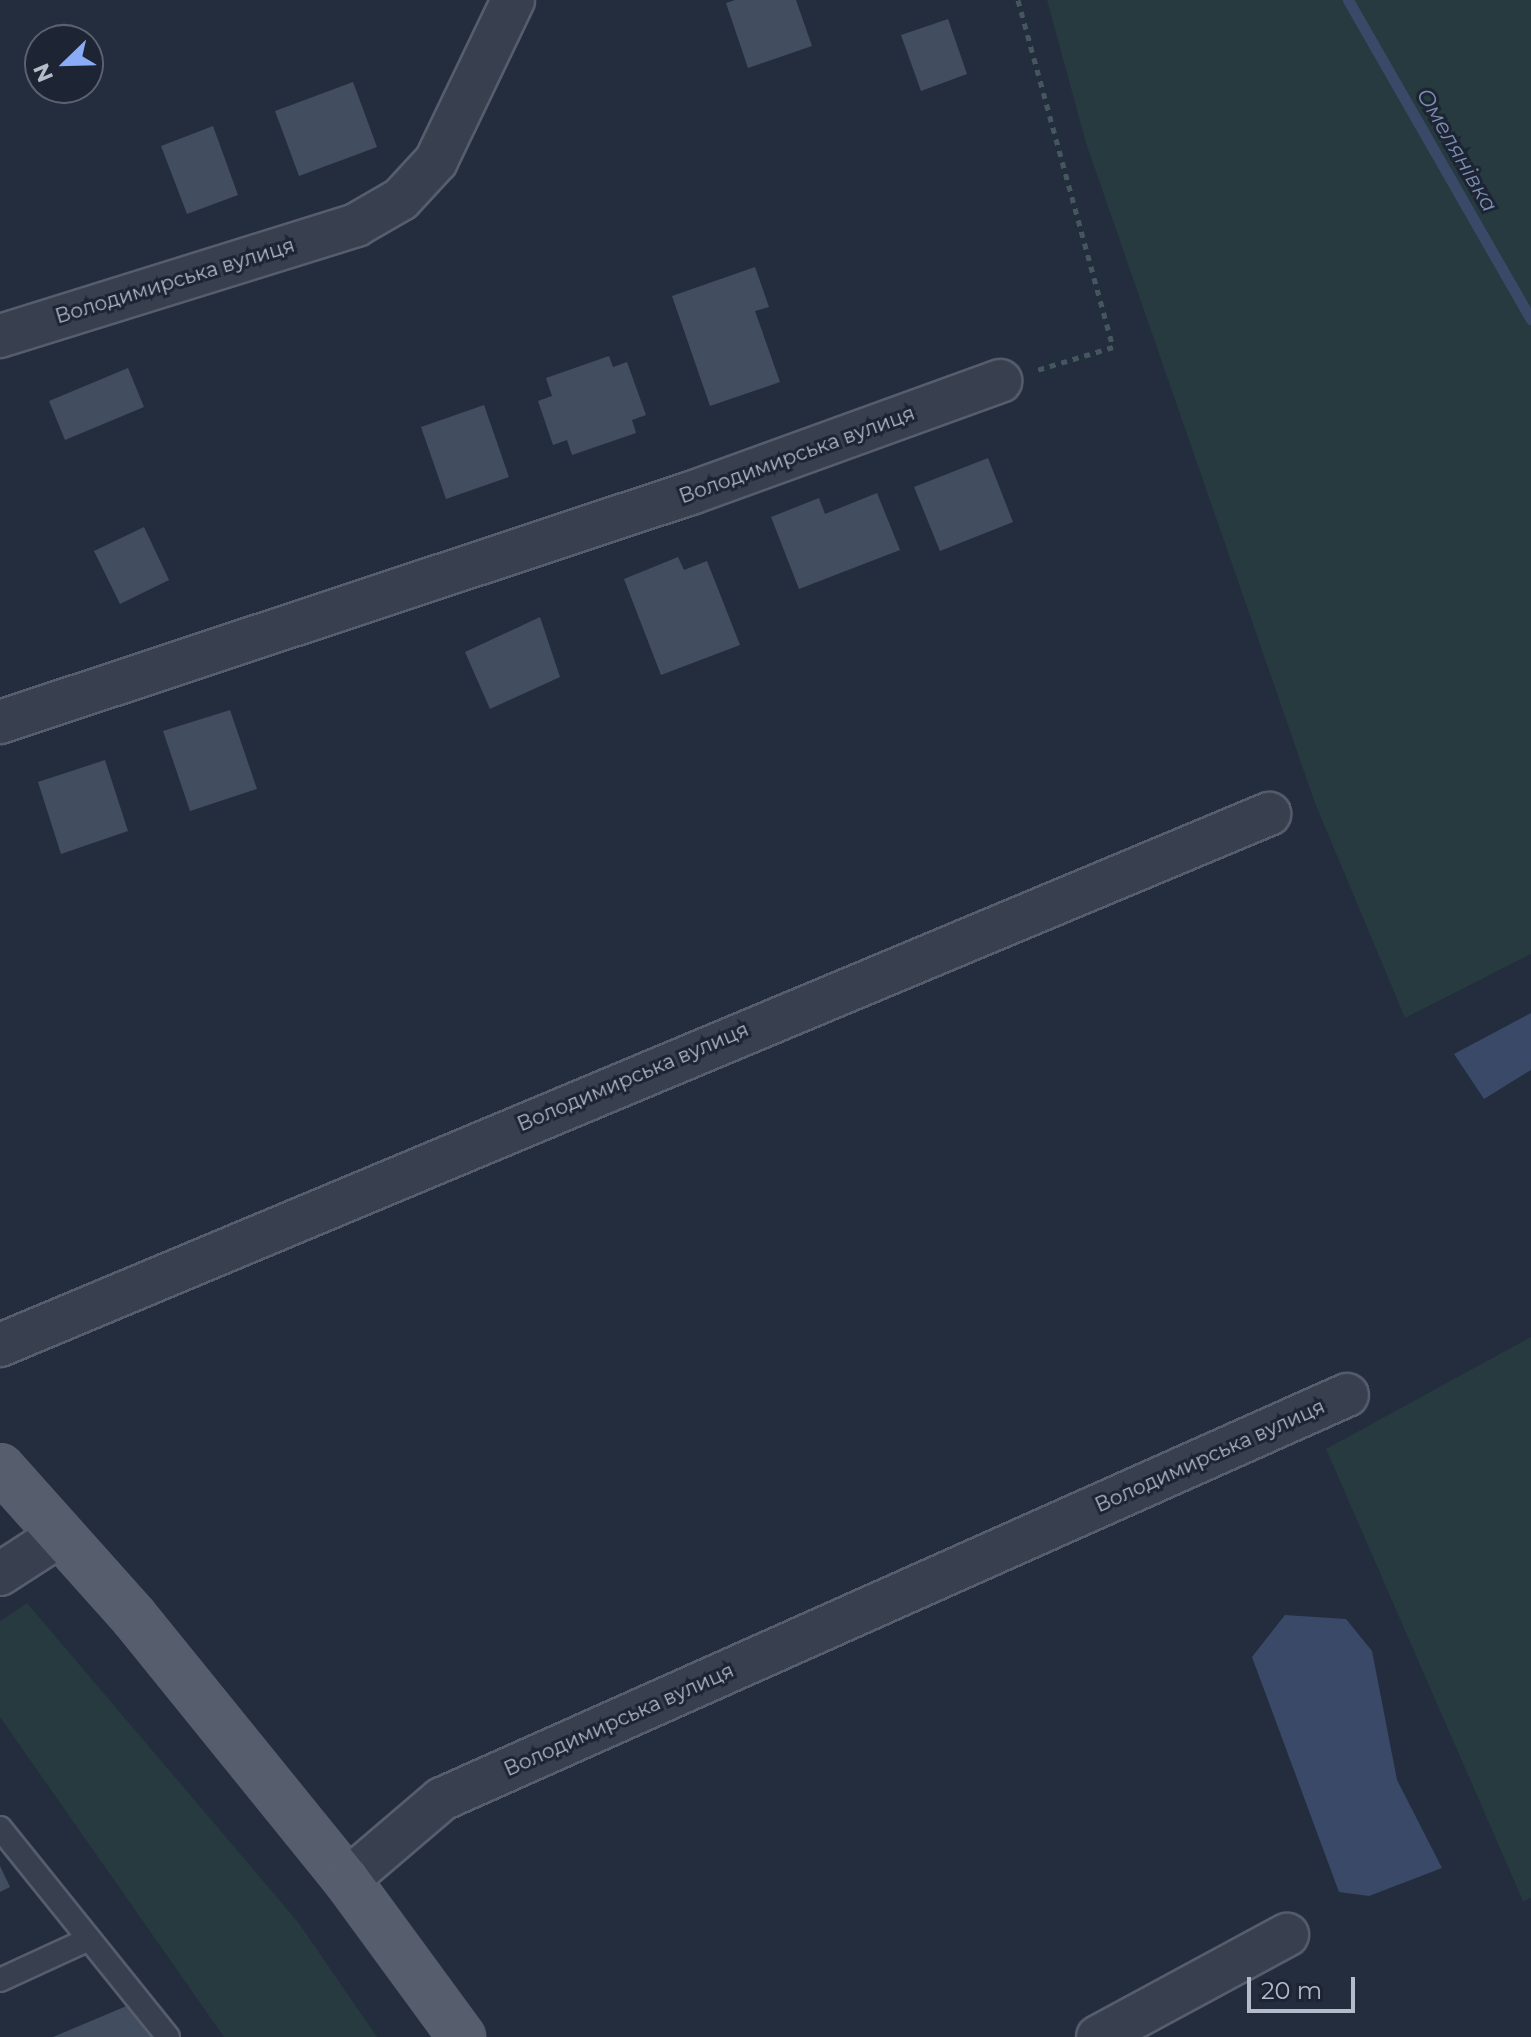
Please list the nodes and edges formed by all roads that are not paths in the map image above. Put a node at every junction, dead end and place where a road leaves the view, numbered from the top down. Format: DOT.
graph roads {
  1 [pos="516,1"];
  2 [pos="0,336"];
  3 [pos="1000,381"];
  4 [pos="0,722"];
  5 [pos="1269,814"];
  6 [pos="0,1345"];
  7 [pos="1347,1395"];
  8 [pos="0,1467"];
  9 [pos="60,1535"];
  10 [pos="0,1574"];
  11 [pos="0,1828"];
  12 [pos="347,1880"];
  13 [pos="1287,1935"];
  14 [pos="89,1939"];
  15 [pos="0,1980"];
  16 [pos="168,2037"];
  17 [pos="462,2037"];
  18 [pos="1098,2037"];
  1 -- 2 [label="street, Володимирська вулиця"];
  3 -- 4 [label="street, Володимирська вулиця"];
  5 -- 6 [label="street, Володимирська вулиця"];
  7 -- 12 [label="street, Володимирська вулиця"];
  8 -- 9 [label="main road"];
  9 -- 10 [label="street"];
  9 -- 12 [label="main road"];
  11 -- 14 [label="lane"];
  12 -- 17 [label="main road"];
  13 -- 18 [label="street"];
  14 -- 15 [label="lane"];
  14 -- 16 [label="lane"];
}
